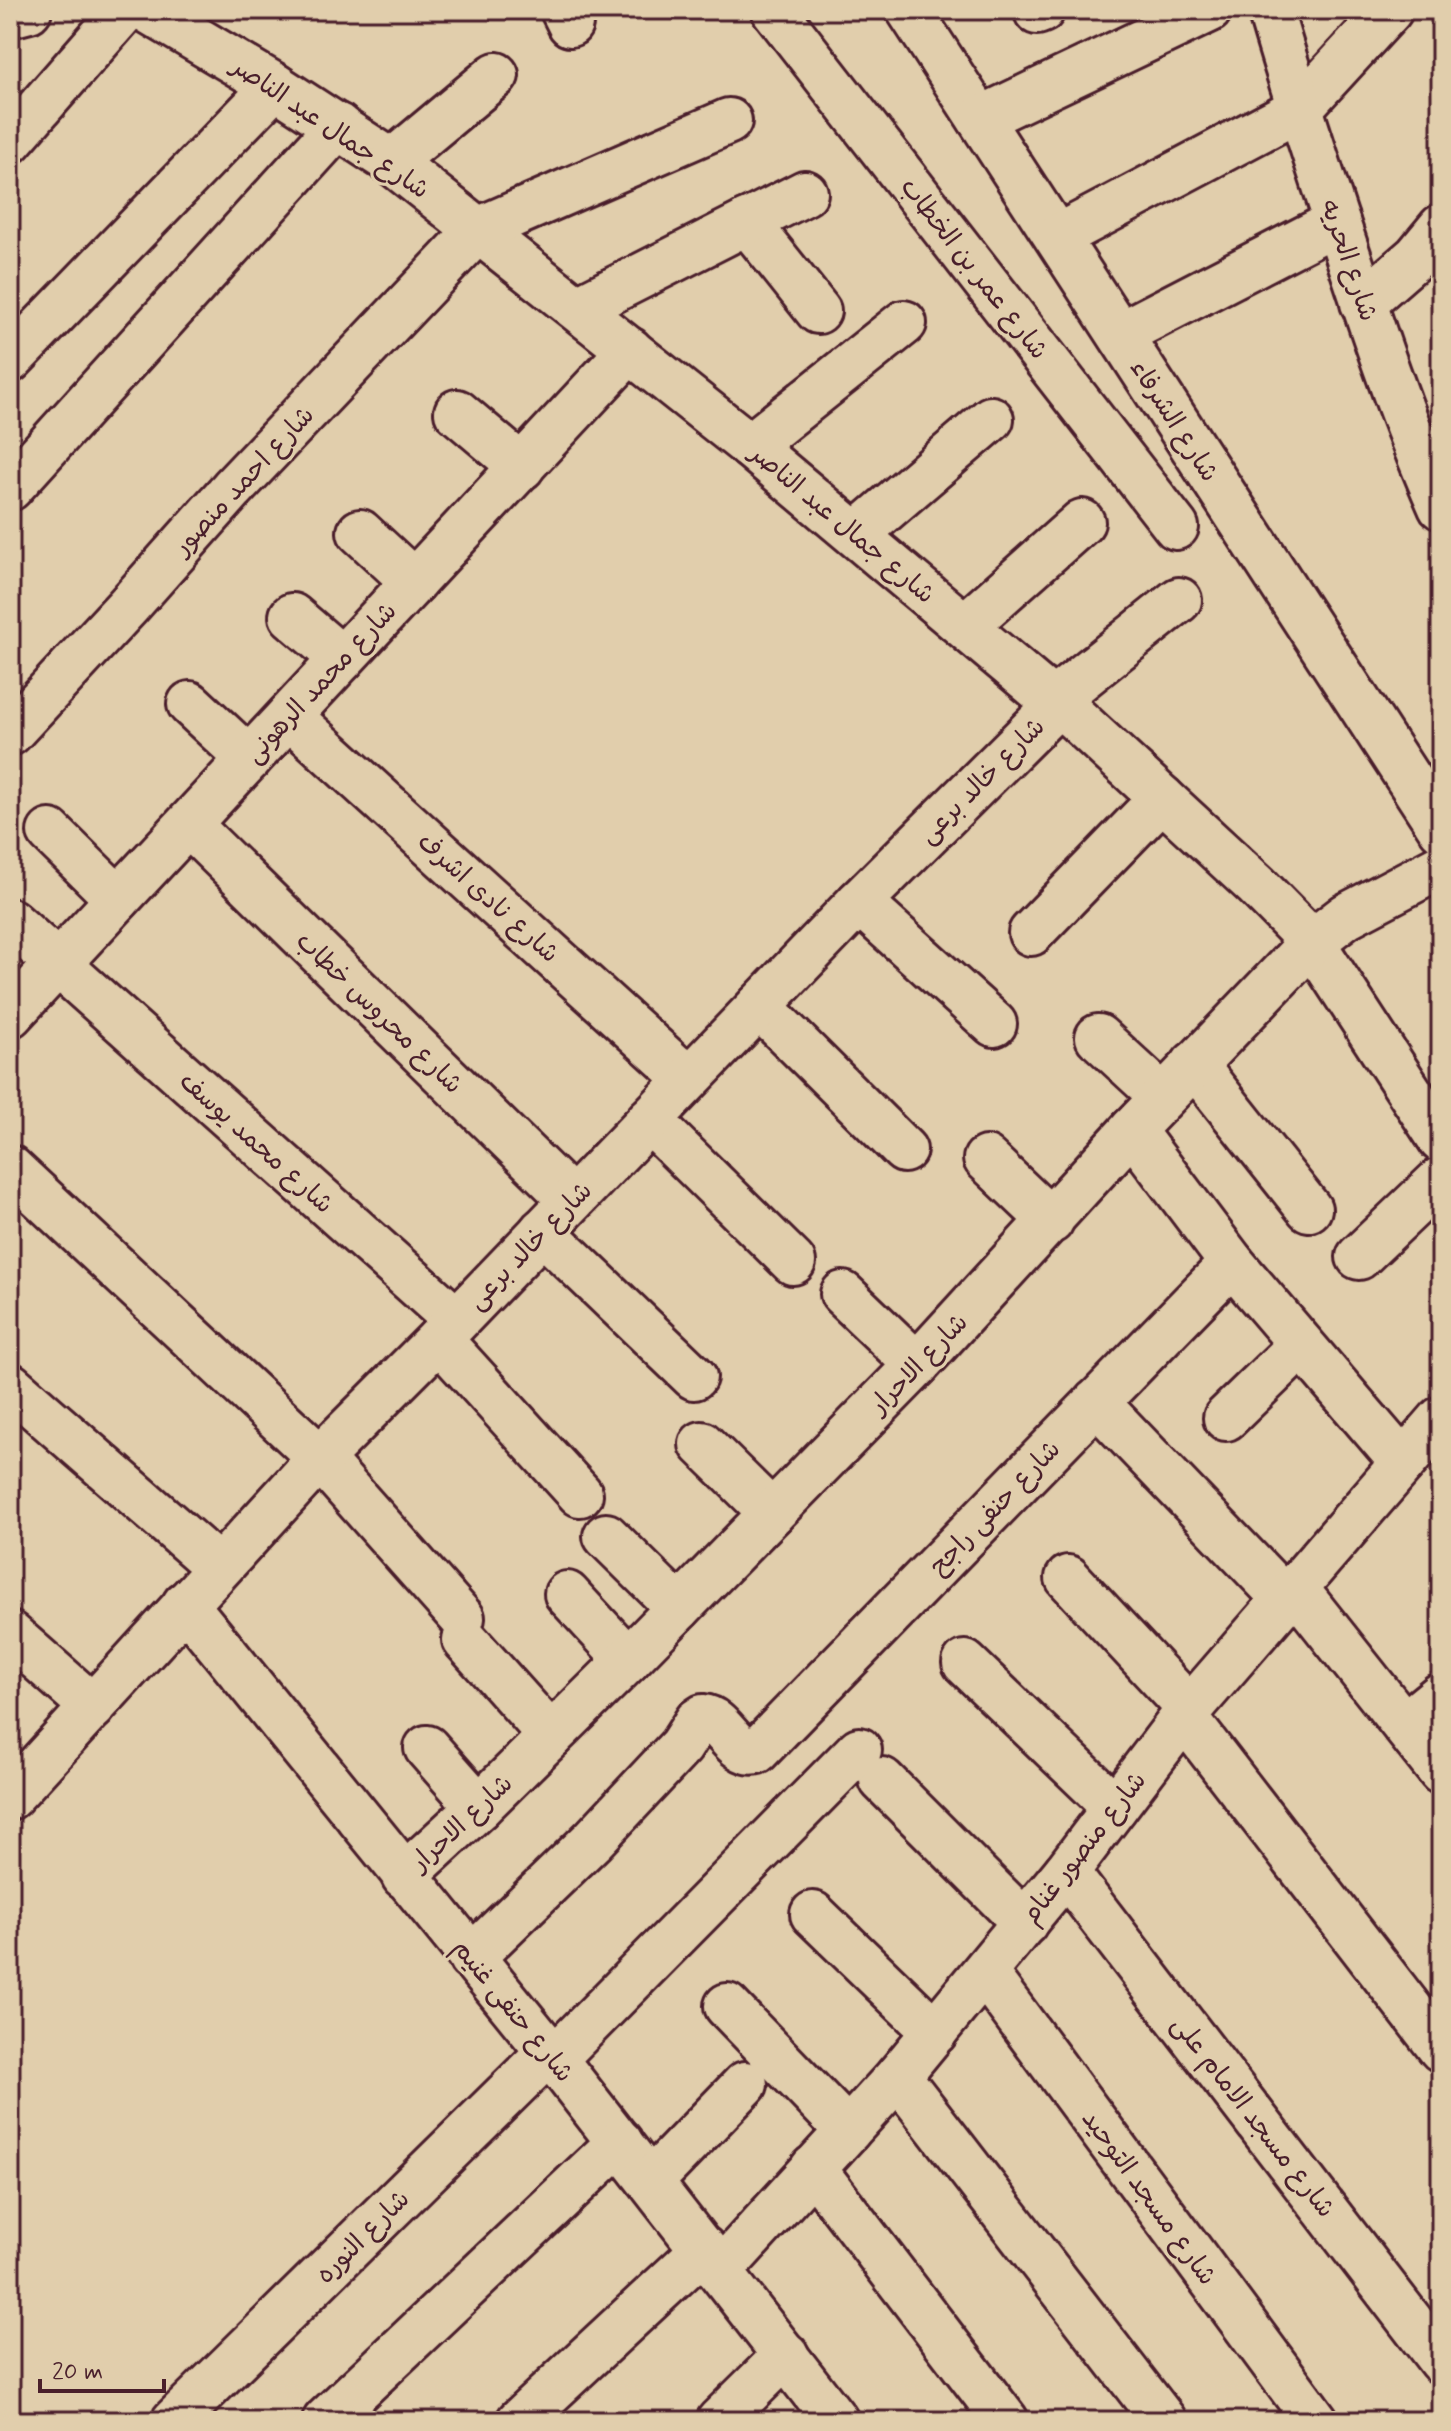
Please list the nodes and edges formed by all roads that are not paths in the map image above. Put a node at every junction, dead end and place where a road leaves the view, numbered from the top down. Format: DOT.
graph roads {
  1 [pos="29,10"];
  2 [pos="125,10"];
  3 [pos="147,10"];
  4 [pos="774,10"];
  5 [pos="909,10"];
  6 [pos="1209,10"];
  7 [pos="1270,10"];
  8 [pos="1390,10"];
  9 [pos="10,15"];
  10 [pos="496,75"];
  11 [pos="275,86"];
  12 [pos="1299,109"];
  13 [pos="980,119"];
  14 [pos="729,121"];
  15 [pos="338,126"];
  16 [pos="10,141"];
  17 [pos="392,162"];
  18 [pos="805,193"];
  19 [pos="747,222"];
  20 [pos="1337,222"];
  21 [pos="1441,227"];
  22 [pos="478,230"];
  23 [pos="1057,237"];
  24 [pos="1363,303"];
  25 [pos="578,308"];
  26 [pos="818,311"];
  27 [pos="904,323"];
  28 [pos="1120,334"];
  29 [pos="630,350"];
  30 [pos="10,360"];
  31 [pos="457,412"];
  32 [pos="991,419"];
  33 [pos="750,446"];
  34 [pos="522,467"];
  35 [pos="10,488"];
  36 [pos="1441,507"];
  37 [pos="1082,522"];
  38 [pos="1176,527"];
  39 [pos="360,532"];
  40 [pos="857,534"];
  41 [pos="414,582"];
  42 [pos="1179,600"];
  43 [pos="292,616"];
  44 [pos="965,626"];
  45 [pos="342,659"];
  46 [pos="1056,702"];
  47 [pos="190,704"];
  48 [pos="289,716"];
  49 [pos="10,733"];
  50 [pos="249,759"];
  51 [pos="1162,798"];
  52 [pos="189,825"];
  53 [pos="1441,829"];
  54 [pos="50,832"];
  55 [pos="1441,866"];
  56 [pos="118,899"];
  57 [pos="859,902"];
  58 [pos="10,921"];
  59 [pos="1031,933"];
  60 [pos="1312,942"];
  61 [pos="58,964"];
  62 [pos="759,1006"];
  63 [pos="10,1015"];
  64 [pos="994,1024"];
  65 [pos="1098,1037"];
  66 [pos="1194,1064"];
  67 [pos="688,1079"];
  68 [pos="1163,1097"];
  69 [pos="649,1120"];
  70 [pos="1132,1130"];
  71 [pos="1441,1140"];
  72 [pos="904,1150"];
  73 [pos="986,1159"];
  74 [pos="10,1168"];
  75 [pos="1441,1179"];
  76 [pos="572,1200"];
  77 [pos="1309,1209"];
  78 [pos="1051,1221"];
  79 [pos="542,1231"];
  80 [pos="1359,1257"];
  81 [pos="793,1262"];
  82 [pos="1232,1263"];
  83 [pos="843,1294"];
  84 [pos="447,1330"];
  85 [pos="1301,1345"];
  86 [pos="917,1365"];
  87 [pos="694,1377"];
  88 [pos="10,1385"];
  89 [pos="1096,1402"];
  90 [pos="1226,1418"];
  91 [pos="702,1444"];
  92 [pos="1426,1451"];
  93 [pos="320,1458"];
  94 [pos="580,1494"];
  95 [pos="772,1513"];
  96 [pos="606,1536"];
  97 [pos="218,1567"];
  98 [pos="1068,1578"];
  99 [pos="567,1594"];
  100 [pos="1290,1594"];
  101 [pos="185,1604"];
  102 [pos="679,1608"];
  103 [pos="10,1634"];
  104 [pos="628,1660"];
  105 [pos="965,1663"];
  106 [pos="1441,1695"];
  107 [pos="93,1707"];
  108 [pos="1187,1713"];
  109 [pos="1404,1725"];
  110 [pos="551,1736"];
  111 [pos="427,1748"];
  112 [pos="1441,1772"];
  113 [pos="10,1797"];
  114 [pos="479,1807"];
  115 [pos="1115,1807"];
  116 [pos="1066,1872"];
  117 [pos="404,1876"];
  118 [pos="813,1914"];
  119 [pos="1025,1923"];
  120 [pos="471,1958"];
  121 [pos="985,1973"];
  122 [pos="727,2006"];
  123 [pos="935,2032"];
  124 [pos="1441,2049"];
  125 [pos="551,2055"];
  126 [pos="898,2076"];
  127 [pos="745,2084"];
  128 [pos="848,2131"];
  129 [pos="620,2142"];
  130 [pos="813,2168"];
  131 [pos="651,2181"];
  132 [pos="712,2260"];
  133 [pos="786,2355"];
  134 [pos="1441,2361"];
  135 [pos="174,2421"];
  136 [pos="325,2421"];
  137 [pos="519,2421"];
  138 [pos="719,2421"];
  139 [pos="836,2421"];
  140 [pos="1006,2421"];
  141 [pos="1164,2421"];
  142 [pos="1316,2421"];
  1 -- 9 [label="street"];
  2 -- 16 [label="street"];
  3 -- 11 [label="street, شارع جمال عبد الناصر"];
  4 -- 38 [label="street, شارع عمر بن الخطاب"];
  5 -- 13 [label="street, شارع الشرفاء"];
  6 -- 13 [label="street"];
  7 -- 12 [label="street, شارع الحريه"];
  8 -- 12 [label="street"];
  10 -- 17 [label="street"];
  11 -- 15 [label="street, شارع جمال عبد الناصر"];
  11 -- 30 [label="street"];
  12 -- 20 [label="street, شارع الحريه"];
  12 -- 23 [label="street"];
  13 -- 23 [label="street, شارع الشرفاء"];
  14 -- 22 [label="street"];
  15 -- 17 [label="street, شارع جمال عبد الناصر"];
  15 -- 35 [label="street"];
  17 -- 22 [label="street, شارع جمال عبد الناصر"];
  18 -- 19 [label="street"];
  19 -- 25 [label="street"];
  19 -- 26 [label="street"];
  20 -- 24 [label="street, شارع الحريه"];
  20 -- 28 [label="street"];
  21 -- 24 [label="street"];
  22 -- 25 [label="street, شارع جمال عبد الناصر"];
  22 -- 49 [label="street, شارع احمد منصور"];
  23 -- 28 [label="street, شارع الشرفاء"];
  24 -- 36 [label="street, شارع الحريه"];
  25 -- 29 [label="street, شارع جمال عبد الناصر"];
  27 -- 33 [label="street"];
  28 -- 53 [label="street, شارع الشرفاء"];
  29 -- 33 [label="street, شارع جمال عبد الناصر"];
  29 -- 34 [label="street, شارع محمد الرهونى"];
  31 -- 34 [label="street"];
  32 -- 40 [label="street"];
  33 -- 40 [label="street, شارع جمال عبد الناصر"];
  34 -- 41 [label="street, شارع محمد الرهونى"];
  37 -- 44 [label="street"];
  39 -- 41 [label="street"];
  40 -- 44 [label="street, شارع جمال عبد الناصر"];
  41 -- 45 [label="street, شارع محمد الرهونى"];
  42 -- 46 [label="street, شارع خالد برعى"];
  43 -- 45 [label="street"];
  44 -- 46 [label="street, شارع جمال عبد الناصر"];
  45 -- 48 [label="street, شارع محمد الرهونى"];
  46 -- 51 [label="street, شارع جمال عبد الناصر"];
  46 -- 57 [label="street, شارع خالد برعى"];
  47 -- 50 [label="street"];
  48 -- 50 [label="street, شارع محمد الرهونى"];
  48 -- 67 [label="street, شارع نادى اشرف"];
  50 -- 52 [label="street, شارع محمد الرهونى"];
  51 -- 59 [label="street"];
  51 -- 60 [label="street, شارع جمال عبد الناصر"];
  52 -- 56 [label="street, شارع محمد الرهونى"];
  52 -- 76 [label="street, شارع محروس خطاب"];
  54 -- 56 [label="street"];
  55 -- 60 [label="street, شارع الاحرار"];
  56 -- 61 [label="street, شارع محمد الرهونى"];
  57 -- 62 [label="street, شارع خالد برعى"];
  57 -- 64 [label="street"];
  58 -- 61 [label="street, شارع محمد يوسف"];
  60 -- 66 [label="street, شارع الاحرار"];
  60 -- 71 [label="street, شارع جمال عبد الناصر"];
  61 -- 63 [label="street, شارع محمد الرهونى"];
  61 -- 84 [label="street, شارع محمد يوسف"];
  62 -- 67 [label="street, شارع خالد برعى"];
  62 -- 72 [label="street"];
  65 -- 68 [label="street"];
  66 -- 68 [label="street, شارع الاحرار"];
  66 -- 77 [label="street"];
  67 -- 69 [label="street, شارع خالد برعى"];
  68 -- 70 [label="street, شارع الاحرار"];
  69 -- 76 [label="street, شارع خالد برعى"];
  69 -- 81 [label="street"];
  70 -- 78 [label="street, شارع الاحرار"];
  70 -- 82 [label="street"];
  73 -- 78 [label="street"];
  74 -- 93 [label="street"];
  75 -- 80 [label="street"];
  76 -- 79 [label="street, شارع خالد برعى"];
  78 -- 86 [label="street, شارع الاحرار"];
  79 -- 84 [label="street, شارع خالد برعى"];
  79 -- 87 [label="street"];
  82 -- 85 [label="street"];
  82 -- 89 [label="street, شارع حنفى راجح"];
  83 -- 86 [label="street"];
  84 -- 93 [label="street, شارع خالد برعى"];
  84 -- 94 [label="street, شارع محمد يوسف"];
  85 -- 90 [label="street"];
  85 -- 92 [label="street"];
  86 -- 95 [label="street, شارع الاحرار"];
  88 -- 97 [label="street"];
  89 -- 100 [label="street"];
  89 -- 120 [label="street, شارع حنفى راجح"];
  91 -- 95 [label="street"];
  92 -- 100 [label="street, شارع منصور غنام"];
  93 -- 97 [label="street, شارع خالد برعى"];
  93 -- 110 [label="street"];
  95 -- 102 [label="street, شارع الاحرار"];
  96 -- 102 [label="street"];
  97 -- 101 [label="street, شارع خالد برعى"];
  98 -- 108 [label="street"];
  99 -- 104 [label="street"];
  100 -- 108 [label="street, شارع منصور غنام"];
  100 -- 109 [label="street"];
  101 -- 107 [label="street, شارع خالد برعى"];
  101 -- 117 [label="street, شارع حنفى غنيم"];
  102 -- 104 [label="street, شارع الاحرار"];
  103 -- 107 [label="street"];
  104 -- 110 [label="street, شارع الاحرار"];
  105 -- 115 [label="street"];
  106 -- 109 [label="street"];
  107 -- 113 [label="street, شارع خالد برعى"];
  108 -- 115 [label="street, شارع منصور غنام"];
  108 -- 124 [label="street"];
  109 -- 112 [label="street"];
  110 -- 114 [label="street, شارع الاحرار"];
  111 -- 114 [label="street"];
  114 -- 117 [label="street, شارع الاحرار"];
  115 -- 116 [label="street, شارع منصور غنام"];
  116 -- 119 [label="street, شارع منصور غنام"];
  116 -- 134 [label="street, شارع مسجد الامام على"];
  117 -- 120 [label="street, شارع حنفى غنيم"];
  118 -- 123 [label="street"];
  119 -- 121 [label="street, شارع منصور غنام"];
  119 -- 125 [label="street, شارع النوره"];
  120 -- 125 [label="street, شارع حنفى غنيم"];
  121 -- 123 [label="street, شارع منصور غنام"];
  121 -- 142 [label="street, شارع مسجد التوحيد"];
  122 -- 128 [label="street"];
  123 -- 126 [label="street, شارع منصور غنام"];
  125 -- 129 [label="street, شارع حنفى غنيم"];
  125 -- 135 [label="street, شارع النوره"];
  126 -- 128 [label="street, شارع منصور غنام"];
  126 -- 141 [label="street"];
  127 -- 131 [label="street"];
  128 -- 130 [label="street, شارع منصور غنام"];
  129 -- 131 [label="street, شارع حنفى غنيم"];
  129 -- 136 [label="street"];
  130 -- 132 [label="street, شارع منصور غنام"];
  130 -- 140 [label="street"];
  131 -- 132 [label="street, شارع حنفى غنيم"];
  132 -- 133 [label="street, شارع حنفى غنيم"];
  132 -- 137 [label="street, شارع منصور غنام"];
  133 -- 138 [label="street"];
  133 -- 139 [label="street, شارع حنفى غنيم"];
}
